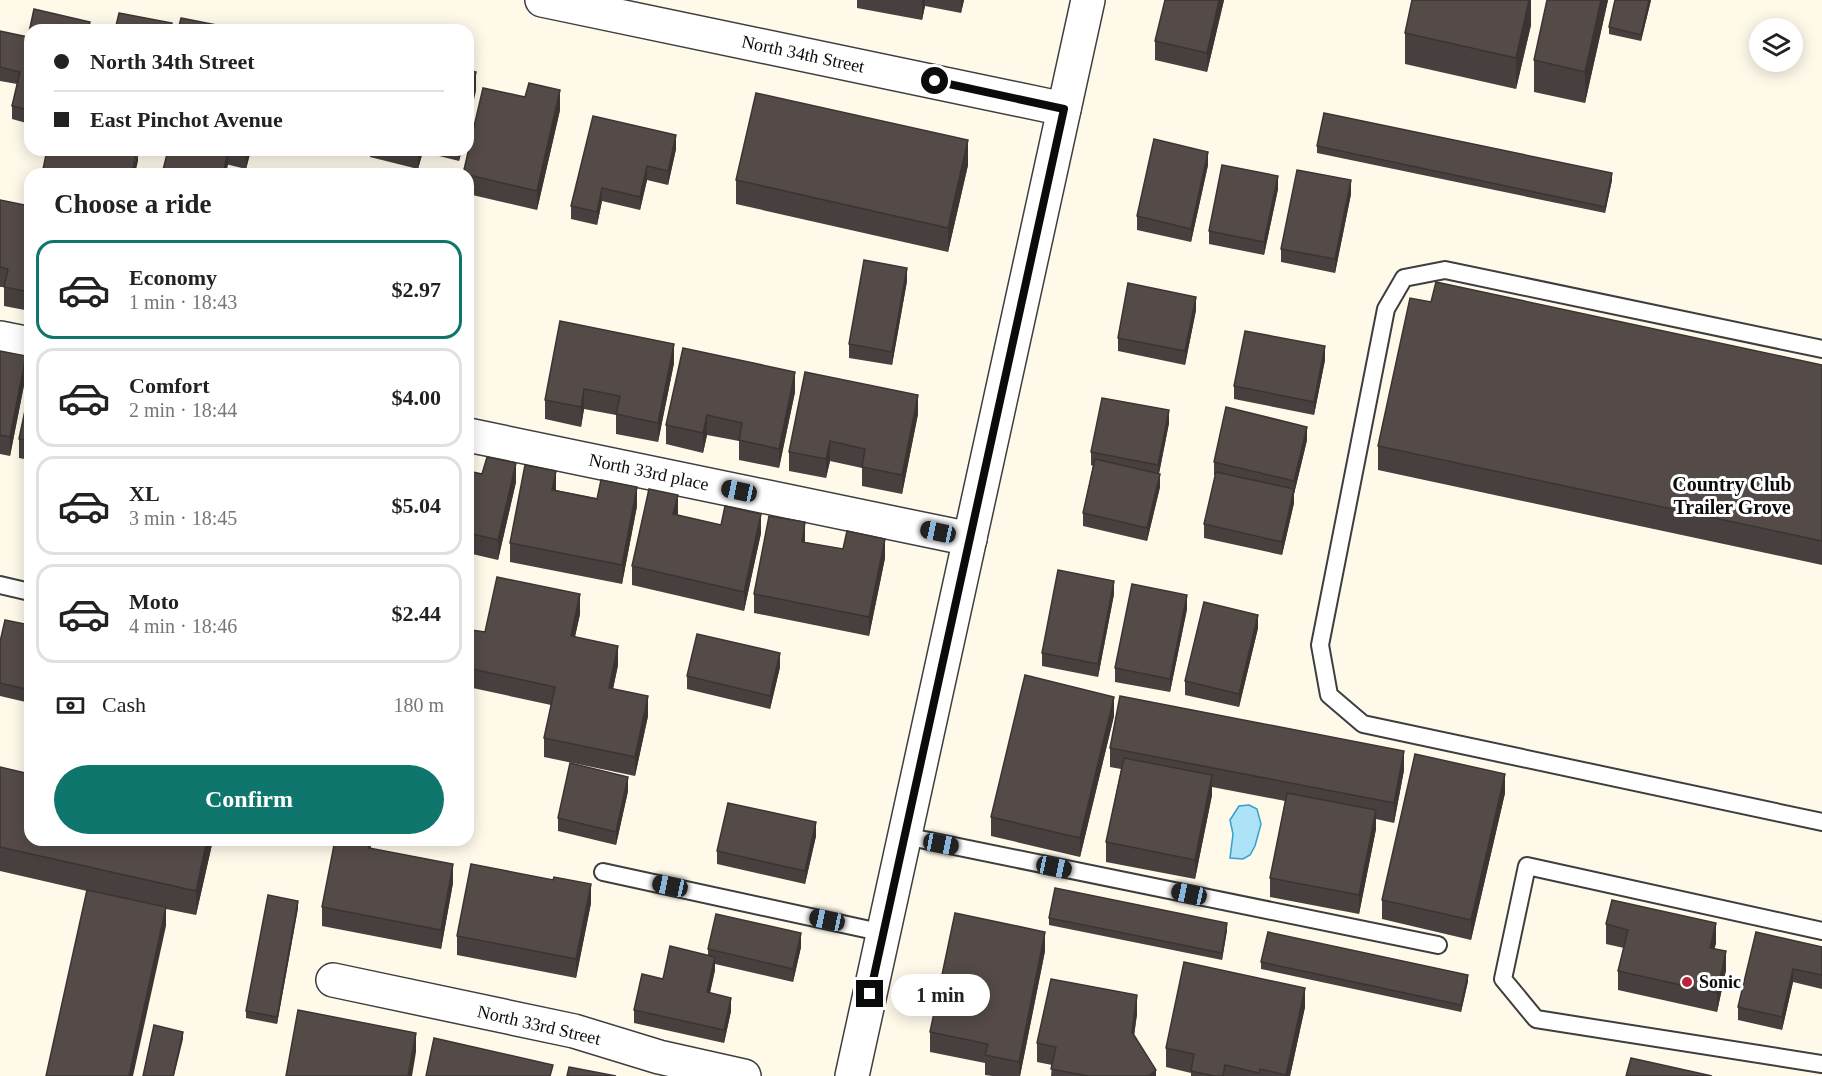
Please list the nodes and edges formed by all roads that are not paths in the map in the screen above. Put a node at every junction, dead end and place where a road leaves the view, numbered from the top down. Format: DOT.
graph roads {
  1 [pos="542,0"];
  2 [pos="1088,0"];
  3 [pos="1064,109"];
  4 [pos="0,338"];
  5 [pos="24,343"];
  6 [pos="1822,349"];
  7 [pos="474,436"];
  8 [pos="970,539"];
  9 [pos="0,585"];
  10 [pos="24,591"];
  11 [pos="1822,822"];
  12 [pos="905,836"];
  13 [pos="603,872"];
  14 [pos="1822,931"];
  15 [pos="884,933"];
  16 [pos="1438,945"];
  17 [pos="333,980"];
  18 [pos="1822,1064"];
  19 [pos="744,1076"];
  20 [pos="852,1076"];
  1 -- 3 [label="street, North 34th Street"];
  2 -- 3 [label="street"];
  3 -- 8 [label="street"];
  4 -- 5 [label="street"];
  6 -- 11 [label="lane"];
  7 -- 8 [label="street, North 33rd place"];
  8 -- 12 [label="street"];
  9 -- 10 [label="lane"];
  12 -- 15 [label="street"];
  12 -- 16 [label="lane"];
  13 -- 15 [label="lane"];
  14 -- 18 [label="lane"];
  15 -- 20 [label="street"];
  17 -- 19 [label="street, North 33rd Street"];
}
